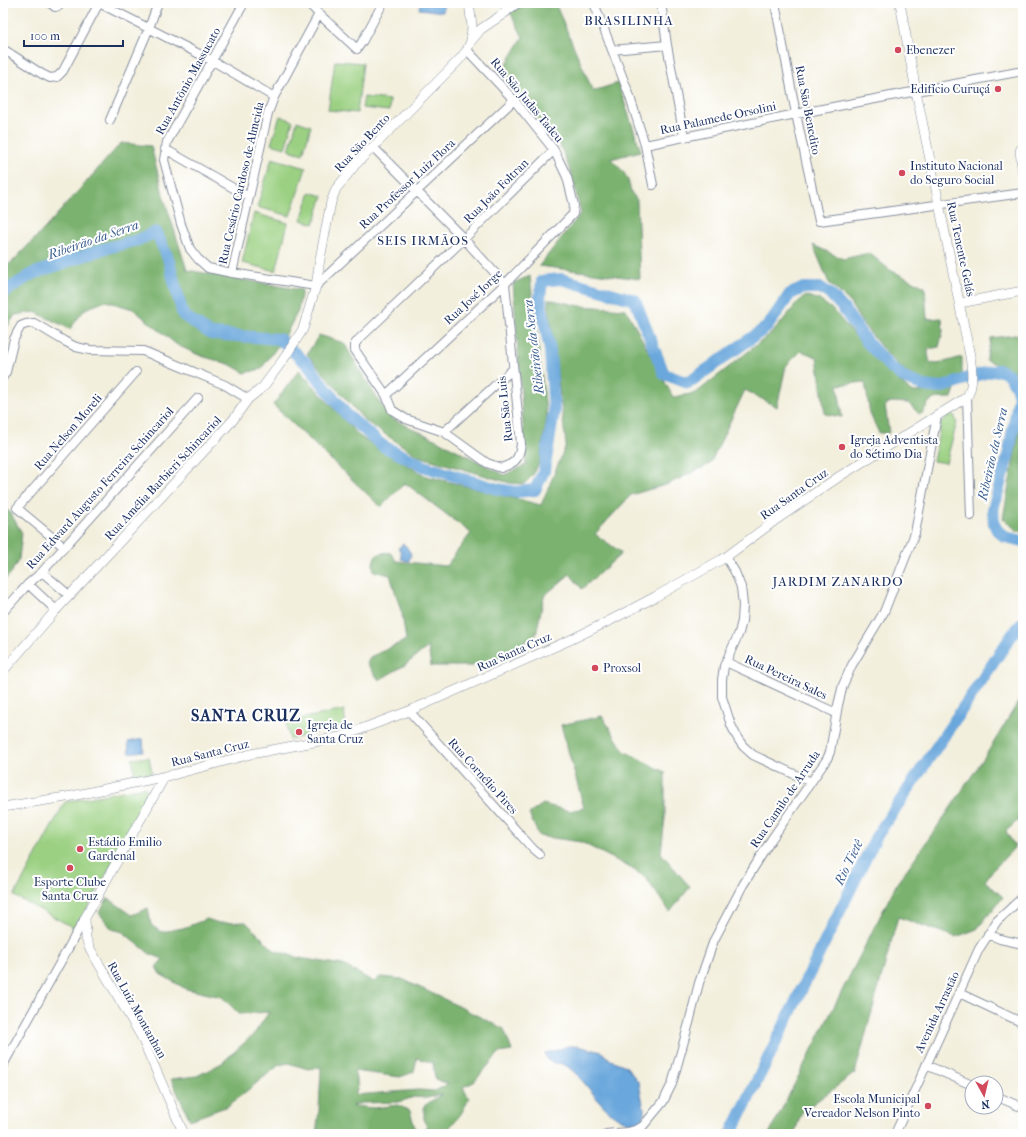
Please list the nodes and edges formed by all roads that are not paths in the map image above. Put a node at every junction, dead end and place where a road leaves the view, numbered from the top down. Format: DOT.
graph roads {
  1 [pos="99,3"];
  2 [pos="158,3"];
  3 [pos="244,3"];
  4 [pos="308,3"];
  5 [pos="383,3"];
  6 [pos="470,3"];
  7 [pos="518,3"];
  8 [pos="594,3"];
  9 [pos="661,3"];
  10 [pos="775,3"];
  11 [pos="900,3"];
  12 [pos="506,8"];
  13 [pos="319,14"];
  14 [pos="149,28"];
  15 [pos="469,45"];
  16 [pos="667,45"];
  17 [pos="3,50"];
  18 [pos="612,50"];
  19 [pos="213,61"];
  20 [pos="1023,71"];
  21 [pos="916,91"];
  22 [pos="274,97"];
  23 [pos="514,100"];
  24 [pos="796,114"];
  25 [pos="110,120"];
  26 [pos="684,137"];
  27 [pos="645,145"];
  28 [pos="373,147"];
  29 [pos="1023,148"];
  30 [pos="165,149"];
  31 [pos="554,150"];
  32 [pos="1023,174"];
  33 [pos="653,186"];
  34 [pos="417,191"];
  35 [pos="1023,193"];
  36 [pos="249,197"];
  37 [pos="939,204"];
  38 [pos="573,214"];
  39 [pos="464,239"];
  40 [pos="232,273"];
  41 [pos="505,284"];
  42 [pos="316,286"];
  43 [pos="1023,291"];
  44 [pos="960,303"];
  45 [pos="355,350"];
  46 [pos="513,369"];
  47 [pos="136,372"];
  48 [pos="3,377"];
  49 [pos="386,395"];
  50 [pos="968,397"];
  51 [pos="198,398"];
  52 [pos="248,399"];
  53 [pos="937,416"];
  54 [pos="444,432"];
  55 [pos="971,516"];
  56 [pos="64,547"];
  57 [pos="726,557"];
  58 [pos="42,572"];
  59 [pos="28,584"];
  60 [pos="70,596"];
  61 [pos="56,610"];
  62 [pos="3,612"];
  63 [pos="726,662"];
  64 [pos="3,671"];
  65 [pos="409,711"];
  66 [pos="836,713"];
  67 [pos="165,776"];
  68 [pos="811,782"];
  69 [pos="3,807"];
  70 [pos="540,856"];
  71 [pos="1023,897"];
  72 [pos="85,918"];
  73 [pos="988,934"];
  74 [pos="1023,944"];
  75 [pos="959,993"];
  76 [pos="1023,1023"];
  77 [pos="3,1065"];
  78 [pos="926,1065"];
  79 [pos="964,1082"];
  80 [pos="1004,1100"];
  81 [pos="1023,1108"];
  82 [pos="182,1133"];
  83 [pos="606,1134"];
  84 [pos="895,1134"];
  1 -- 14 [label="street"];
  1 -- 17 [label="street"];
  2 -- 14 [label="street"];
  3 -- 19 [label="street, Rua Antônio Massucato"];
  4 -- 13 [label="street"];
  5 -- 13 [label="street"];
  6 -- 15 [label="street"];
  7 -- 12 [label="street"];
  8 -- 18 [label="street"];
  9 -- 16 [label="street"];
  10 -- 24 [label="street, Rua São Benedito"];
  11 -- 21 [label="street, Rua Tenente Gelás"];
  12 -- 15 [label="street, Rua São Bento"];
  13 -- 22 [label="street, Rua Cesário Cardoso de Almeida"];
  14 -- 19 [label="street"];
  14 -- 25 [label="street"];
  15 -- 23 [label="street, Rua São Judas Tadeu"];
  15 -- 28 [label="street, Rua São Bento"];
  16 -- 18 [label="street"];
  16 -- 26 [label="street"];
  18 -- 27 [label="street"];
  19 -- 22 [label="street"];
  19 -- 30 [label="street, Rua Antônio Massucato"];
  20 -- 21 [label="street, Rua Palamede Orsolini"];
  21 -- 24 [label="street, Rua Palamede Orsolini"];
  21 -- 37 [label="street, Rua Tenente Gelás"];
  22 -- 36 [label="street, Rua Cesário Cardoso de Almeida"];
  23 -- 31 [label="street, Rua São Judas Tadeu"];
  23 -- 34 [label="street, Rua Professor Luiz Flora"];
  24 -- 26 [label="street, Rua Palamede Orsolini"];
  24 -- 37 [label="street, Rua São Benedito"];
  26 -- 27 [label="street, Rua Palamede Orsolini"];
  27 -- 33 [label="street"];
  28 -- 34 [label="street"];
  28 -- 42 [label="street, Rua São Bento"];
  29 -- 32 [label="street"];
  30 -- 36 [label="street"];
  30 -- 40 [label="street"];
  31 -- 38 [label="street, Rua São Judas Tadeu"];
  31 -- 39 [label="street, Rua João Foltran"];
  34 -- 39 [label="street"];
  34 -- 42 [label="street, Rua Professor Luiz Flora"];
  35 -- 37 [label="street"];
  36 -- 40 [label="street, Rua Cesário Cardoso de Almeida"];
  37 -- 44 [label="street, Rua Tenente Gelás"];
  38 -- 41 [label="street, Rua José Jorge"];
  39 -- 41 [label="street"];
  39 -- 45 [label="street, Rua João Foltran"];
  40 -- 42 [label="street"];
  41 -- 46 [label="street, Rua São Luis"];
  41 -- 49 [label="street, Rua José Jorge"];
  42 -- 52 [label="street, Rua Amélia Barbieri Schincariol"];
  43 -- 44 [label="street"];
  44 -- 50 [label="street, Rua Tenente Gelás"];
  45 -- 49 [label="street, Rua São Luis"];
  46 -- 54 [label="street"];
  46 -- 54 [label="street, Rua São Luis"];
  47 -- 56 [label="street, Rua Nelson Moreli"];
  48 -- 52 [label="street"];
  49 -- 54 [label="street, Rua São Luis"];
  50 -- 53 [label="street, Rua Santa Cruz"];
  50 -- 55 [label="street"];
  51 -- 56 [label="street, Rua Edward Augusto Ferreira Schincariol"];
  52 -- 60 [label="street, Rua Amélia Barbieri Schincariol"];
  53 -- 57 [label="street, Rua Santa Cruz"];
  53 -- 66 [label="street, Rua Camilo de Arruda"];
  56 -- 58 [label="street, Rua Edward Augusto Ferreira Schincariol"];
  57 -- 63 [label="street"];
  57 -- 65 [label="street, Rua Santa Cruz"];
  58 -- 59 [label="street, Rua Edward Augusto Ferreira Schincariol"];
  58 -- 60 [label="street"];
  59 -- 61 [label="street"];
  59 -- 62 [label="street, Rua Edward Augusto Ferreira Schincariol"];
  60 -- 61 [label="street, Rua Amélia Barbieri Schincariol"];
  61 -- 64 [label="street, Rua Amélia Barbieri Schincariol"];
  63 -- 66 [label="street, Rua Pereira Sales"];
  63 -- 68 [label="street"];
  65 -- 67 [label="street, Rua Santa Cruz"];
  65 -- 70 [label="street, Rua Cornélio Pires"];
  66 -- 68 [label="street, Rua Camilo de Arruda"];
  67 -- 69 [label="street, Rua Santa Cruz"];
  67 -- 72 [label="street"];
  68 -- 83 [label="street, Rua Camilo de Arruda"];
  71 -- 73 [label="street, Avenida Arrastão"];
  72 -- 77 [label="street"];
  72 -- 82 [label="street, Rua Luiz Montanhan"];
  73 -- 74 [label="street"];
  73 -- 75 [label="street, Avenida Arrastão"];
  75 -- 76 [label="street"];
  75 -- 78 [label="street, Avenida Arrastão"];
  78 -- 79 [label="street"];
  78 -- 84 [label="street, Avenida Arrastão"];
  80 -- 81 [label="street"];
}
